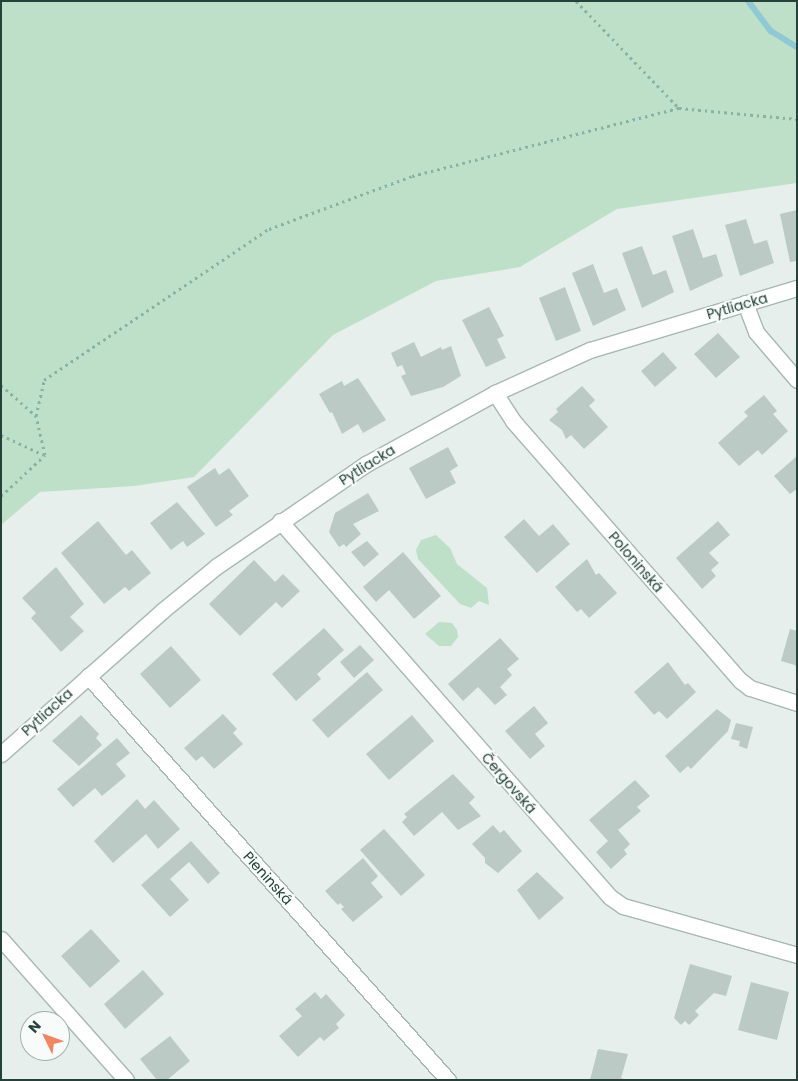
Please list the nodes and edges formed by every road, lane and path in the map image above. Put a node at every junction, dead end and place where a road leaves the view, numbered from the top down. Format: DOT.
graph roads {
  1 [pos="576,1"];
  2 [pos="679,108"];
  3 [pos="797,119"];
  4 [pos="797,288"];
  5 [pos="744,303"];
  6 [pos="797,380"];
  7 [pos="1,385"];
  8 [pos="496,393"];
  9 [pos="36,416"];
  10 [pos="1,435"];
  11 [pos="45,455"];
  12 [pos="1,496"];
  13 [pos="280,521"];
  14 [pos="88,676"];
  15 [pos="797,703"];
  16 [pos="1,754"];
  17 [pos="1,938"];
  18 [pos="797,955"];
  19 [pos="126,1080"];
  20 [pos="448,1080"];
  1 -- 2 [label="path"];
  2 -- 3 [label="path"];
  2 -- 9 [label="path"];
  4 -- 5 [label="street, Pytliacka"];
  5 -- 6 [label="street"];
  5 -- 8 [label="street, Pytliacka"];
  7 -- 9 [label="path"];
  8 -- 13 [label="street, Pytliacka"];
  8 -- 15 [label="street, Poloninská"];
  9 -- 11 [label="path"];
  10 -- 11 [label="path"];
  11 -- 12 [label="path"];
  13 -- 14 [label="street, Pytliacka"];
  13 -- 18 [label="street, Čergovská"];
  14 -- 16 [label="street, Pytliacka"];
  14 -- 20 [label="street, Pieninská"];
  17 -- 19 [label="street"];
}
